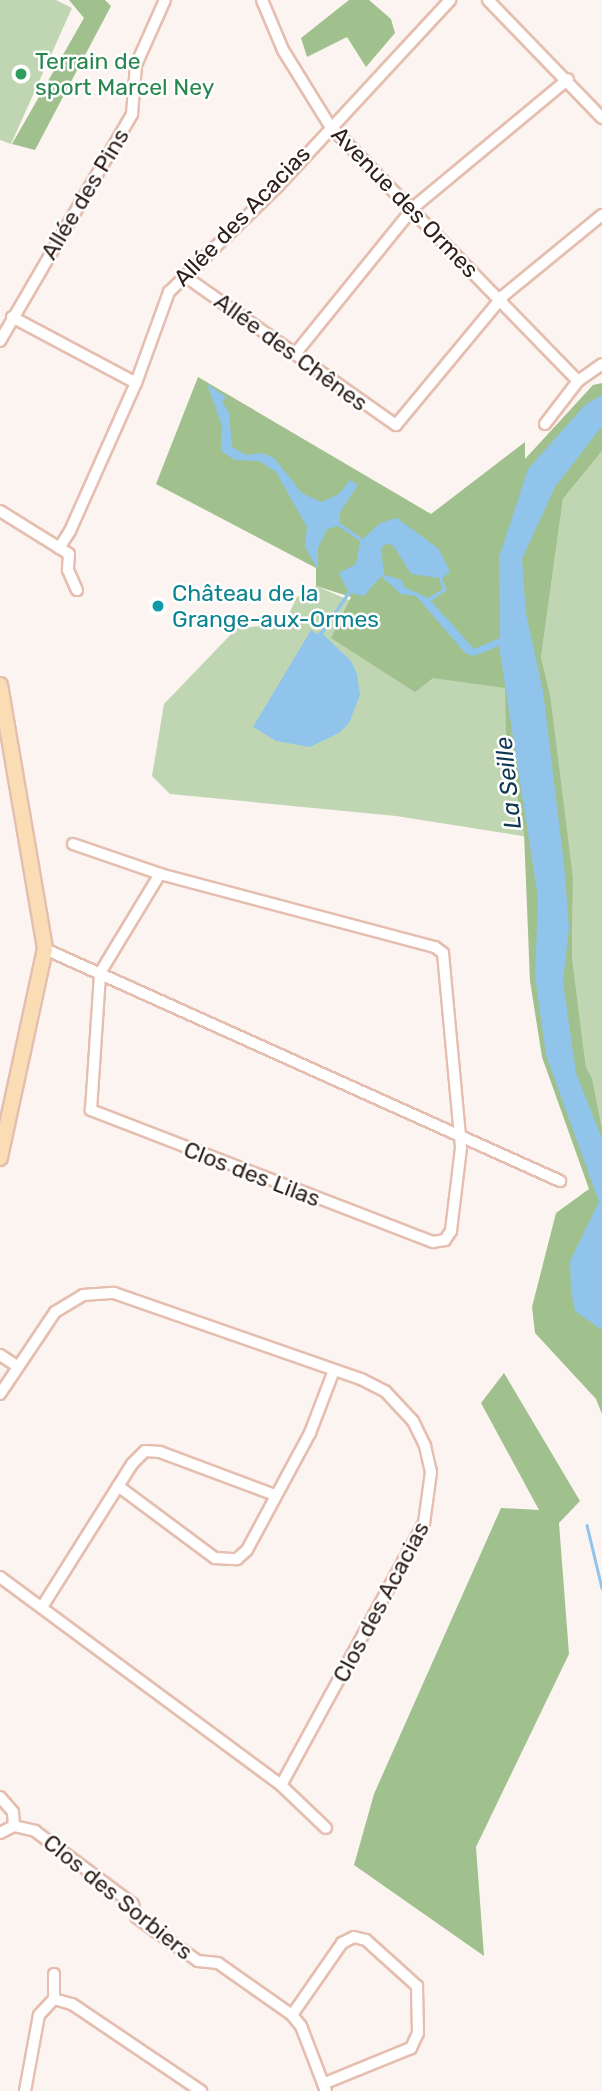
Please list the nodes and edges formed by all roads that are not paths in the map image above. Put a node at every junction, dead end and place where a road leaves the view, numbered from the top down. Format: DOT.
graph roads {
  1 [pos="165,0"];
  2 [pos="262,0"];
  3 [pos="450,0"];
  4 [pos="488,0"];
  5 [pos="568,79"];
  6 [pos="602,118"];
  7 [pos="330,126"];
  8 [pos="411,210"];
  9 [pos="602,215"];
  10 [pos="186,277"];
  11 [pos="500,300"];
  12 [pos="12,317"];
  13 [pos="0,341"];
  14 [pos="295,354"];
  15 [pos="602,364"];
  16 [pos="578,381"];
  17 [pos="136,383"];
  18 [pos="545,424"];
  19 [pos="0,511"];
  20 [pos="58,548"];
  21 [pos="77,590"];
  22 [pos="0,685"];
  23 [pos="73,844"];
  24 [pos="160,874"];
  25 [pos="45,949"];
  26 [pos="100,973"];
  27 [pos="460,1136"];
  28 [pos="0,1158"];
  29 [pos="560,1181"];
  30 [pos="0,1355"];
  31 [pos="18,1366"];
  32 [pos="334,1370"];
  33 [pos="4,1378"];
  34 [pos="0,1394"];
  35 [pos="118,1486"];
  36 [pos="275,1494"];
  37 [pos="0,1577"];
  38 [pos="42,1607"];
  39 [pos="282,1784"];
  40 [pos="0,1797"];
  41 [pos="14,1826"];
  42 [pos="326,1828"];
  43 [pos="0,1833"];
  44 [pos="54,1974"];
  45 [pos="54,1999"];
  46 [pos="292,2015"];
  47 [pos="324,2087"];
  48 [pos="25,2091"];
  49 [pos="201,2091"];
  1 -- 12 [label="street, Allée des Pins"];
  2 -- 7 [label="street, Avenue des Ormes"];
  3 -- 7 [label="street, Allée des Acacias"];
  4 -- 5 [label="street"];
  5 -- 6 [label="street"];
  5 -- 8 [label="street"];
  7 -- 8 [label="street, Avenue des Ormes"];
  7 -- 10 [label="street, Allée des Acacias"];
  8 -- 11 [label="street, Avenue des Ormes"];
  8 -- 14 [label="street"];
  9 -- 11 [label="street"];
  10 -- 14 [label="street, Allée des Chênes"];
  10 -- 17 [label="street, Allée des Acacias"];
  11 -- 14 [label="street, Allée des Chênes"];
  11 -- 16 [label="street, Avenue des Ormes"];
  12 -- 13 [label="street, Allée des Pins"];
  12 -- 17 [label="street"];
  15 -- 16 [label="street"];
  16 -- 18 [label="street"];
  17 -- 20 [label="street, Allée des Acacias"];
  19 -- 20 [label="street"];
  20 -- 21 [label="street"];
  22 -- 25 [label="street"];
  23 -- 24 [label="street, Clos des Lilas"];
  24 -- 26 [label="street, Clos des Lilas"];
  24 -- 27 [label="street, Clos des Lilas"];
  25 -- 26 [label="street"];
  25 -- 28 [label="street"];
  26 -- 27 [label="street"];
  26 -- 27 [label="street, Clos des Lilas"];
  27 -- 29 [label="street"];
  30 -- 31 [label="street"];
  31 -- 32 [label="street, Clos des Acacias"];
  31 -- 33 [label="street, Clos des Acacias"];
  32 -- 36 [label="street"];
  32 -- 39 [label="street, Clos des Acacias"];
  33 -- 34 [label="street, Clos des Acacias"];
  35 -- 36 [label="street"];
  35 -- 36 [label="street"];
  35 -- 38 [label="street"];
  37 -- 38 [label="street"];
  38 -- 39 [label="street"];
  39 -- 42 [label="street"];
  40 -- 41 [label="street, Clos des Sorbiers"];
  41 -- 43 [label="street, Clos des Sorbiers"];
  41 -- 46 [label="street, Clos des Sorbiers"];
  44 -- 45 [label="street"];
  45 -- 48 [label="street"];
  45 -- 49 [label="street"];
  46 -- 47 [label="street, Clos des Sorbiers"];
  46 -- 47 [label="street, Clos des Sorbiers"];
}
